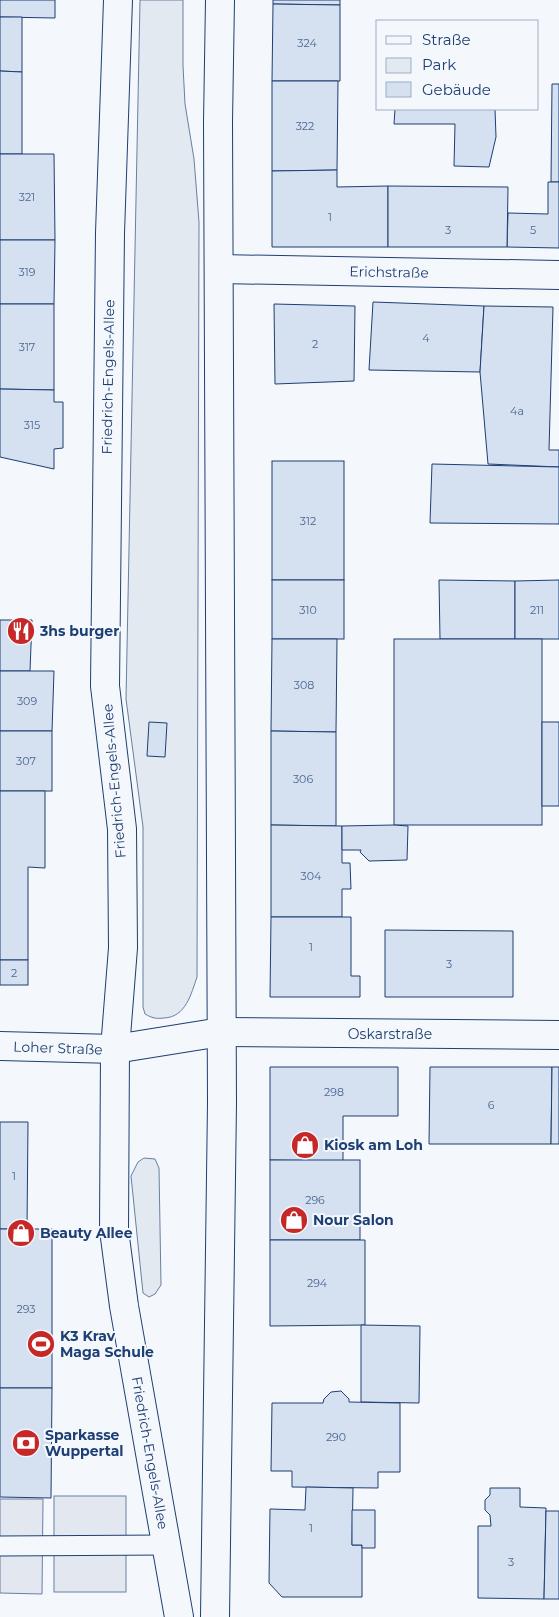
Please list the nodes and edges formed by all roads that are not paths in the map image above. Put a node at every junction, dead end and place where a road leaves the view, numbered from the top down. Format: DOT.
graph roads {
  1 [pos="118,0"];
  2 [pos="220,0"];
  3 [pos="220,269"];
  4 [pos="559,275"];
  5 [pos="222,1032"];
  6 [pos="559,1035"];
  7 [pos="0,1046"];
  8 [pos="115,1049"];
  9 [pos="166,1545"];
  10 [pos="0,1546"];
  11 [pos="179,1617"];
  12 [pos="215,1617"];
  1 -- 8 [label="main road, Friedrich-Engels-Allee"];
  2 -- 3 [label="main road"];
  3 -- 4 [label="main road, Erichstraße"];
  3 -- 5 [label="main road"];
  5 -- 6 [label="main road, Oskarstraße"];
  5 -- 8 [label="main road, Oskarstraße"];
  5 -- 12 [label="main road"];
  7 -- 8 [label="main road, Loher Straße"];
  8 -- 9 [label="main road, Friedrich-Engels-Allee"];
  9 -- 10 [label="lane"];
  9 -- 11 [label="main road, Friedrich-Engels-Allee"];
}
